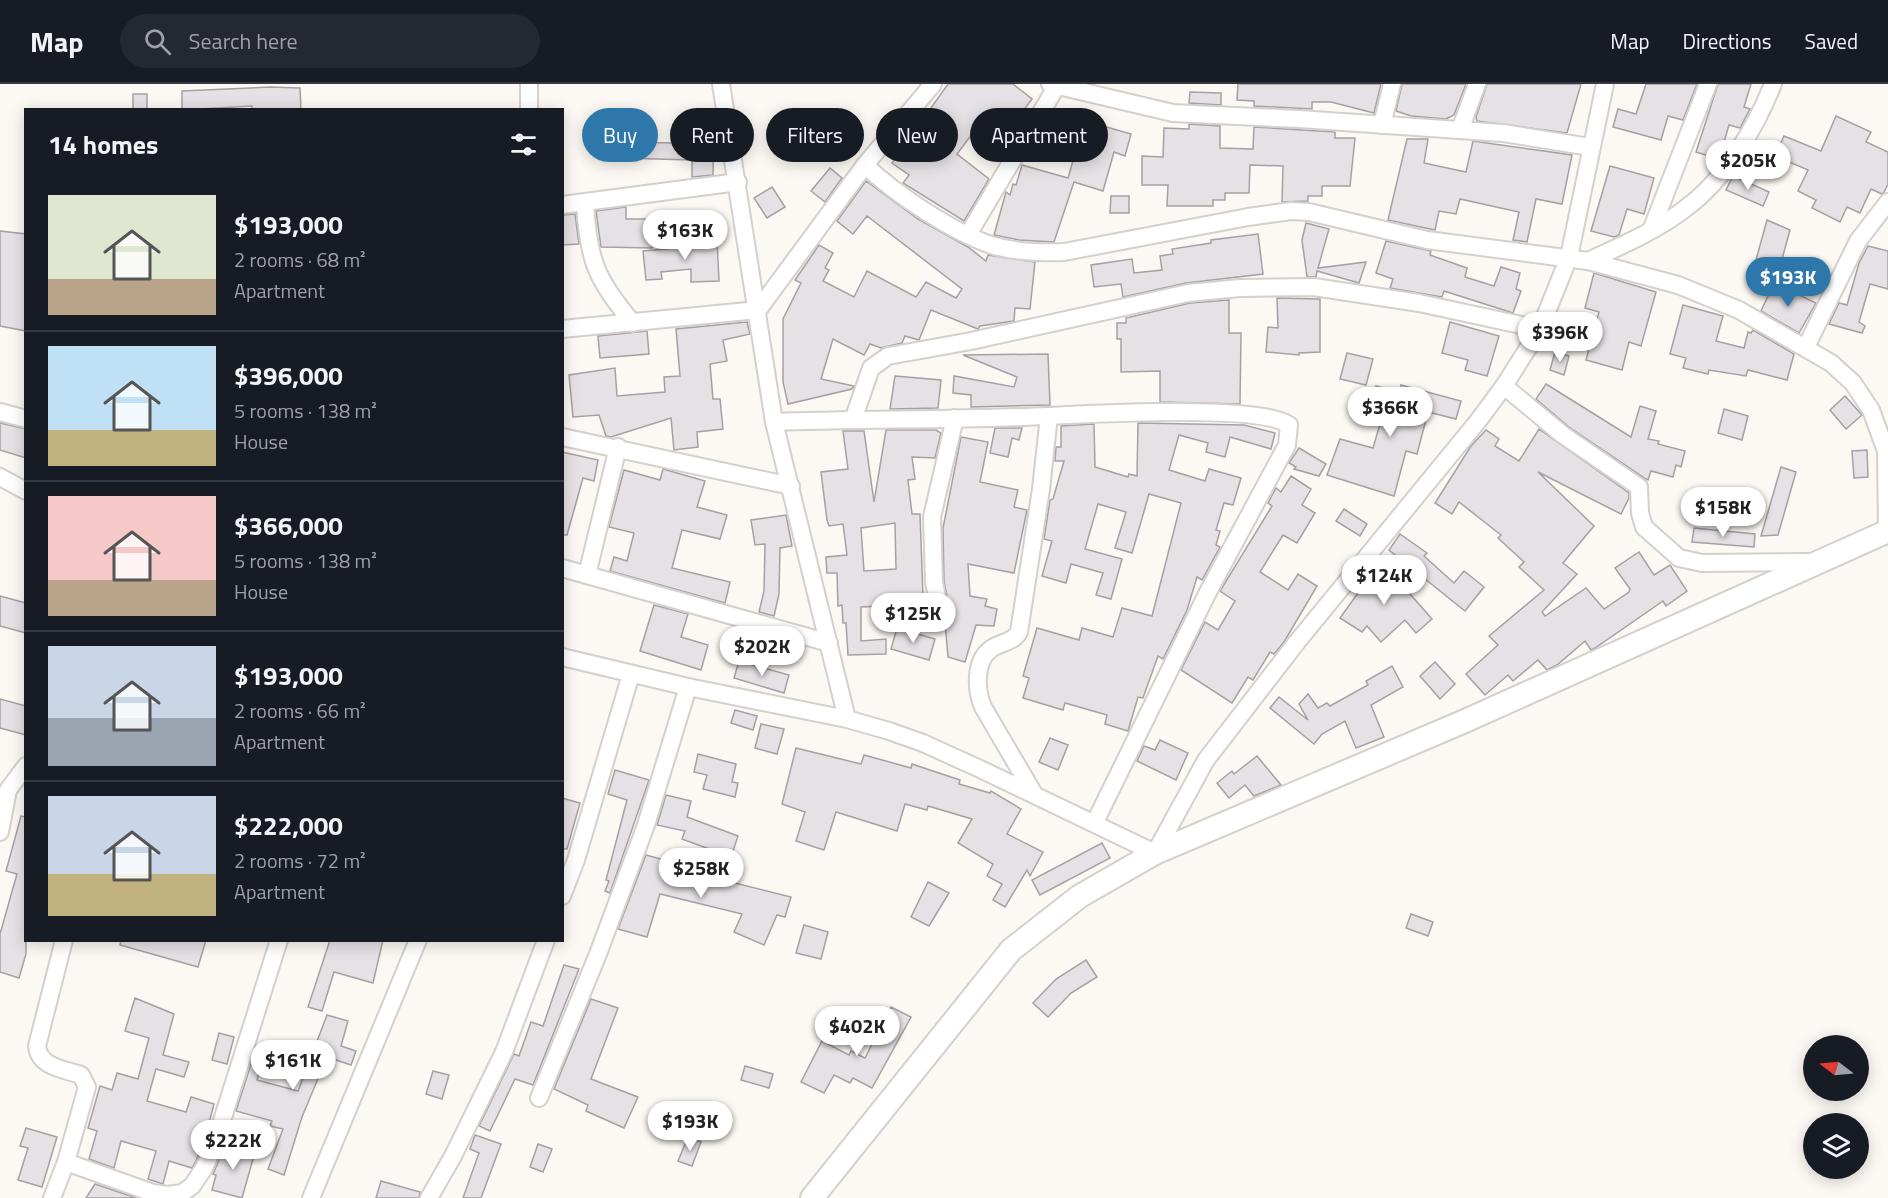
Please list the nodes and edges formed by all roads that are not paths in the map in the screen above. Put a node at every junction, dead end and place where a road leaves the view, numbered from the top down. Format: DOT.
graph roads {
  1 [pos="529,84"];
  2 [pos="721,84"];
  3 [pos="933,84"];
  4 [pos="1392,84"];
  5 [pos="1477,84"];
  6 [pos="1605,84"];
  7 [pos="1708,84"];
  8 [pos="1773,84"];
  9 [pos="1055,85"];
  10 [pos="529,108"];
  11 [pos="1382,125"];
  12 [pos="1460,130"];
  13 [pos="1590,147"];
  14 [pos="865,165"];
  15 [pos="738,182"];
  16 [pos="1888,202"];
  17 [pos="585,203"];
  18 [pos="564,205"];
  19 [pos="1652,228"];
  20 [pos="969,233"];
  21 [pos="1569,257"];
  22 [pos="1588,261"];
  23 [pos="758,310"];
  24 [pos="633,323"];
  25 [pos="1540,328"];
  26 [pos="564,329"];
  27 [pos="1806,347"];
  28 [pos="1504,386"];
  29 [pos="0,412"];
  30 [pos="1049,416"];
  31 [pos="955,417"];
  32 [pos="24,418"];
  33 [pos="854,420"];
  34 [pos="774,422"];
  35 [pos="564,437"];
  36 [pos="618,447"];
  37 [pos="1887,449"];
  38 [pos="0,477"];
  39 [pos="791,486"];
  40 [pos="24,491"];
  41 [pos="1887,531"];
  42 [pos="1820,562"];
  43 [pos="564,569"];
  44 [pos="587,575"];
  45 [pos="940,613"];
  46 [pos="829,643"];
  47 [pos="564,658"];
  48 [pos="630,674"];
  49 [pos="688,687"];
  50 [pos="848,719"];
  51 [pos="24,769"];
  52 [pos="1034,795"];
  53 [pos="1095,822"];
  54 [pos="0,832"];
  55 [pos="1155,853"];
  56 [pos="564,891"];
  57 [pos="63,942"];
  58 [pos="278,942"];
  59 [pos="417,942"];
  60 [pos="545,942"];
  61 [pos="539,1098"];
  62 [pos="66,1162"];
  63 [pos="52,1198"];
  64 [pos="311,1198"];
  65 [pos="429,1198"];
  66 [pos="812,1198"];
  1 -- 10 [label="street"];
  2 -- 15 [label="street"];
  3 -- 14 [label="street"];
  4 -- 11 [label="street"];
  5 -- 12 [label="street"];
  6 -- 13 [label="street"];
  7 -- 19 [label="street"];
  8 -- 19 [label="street"];
  9 -- 11 [label="street"];
  9 -- 20 [label="street"];
  11 -- 12 [label="street"];
  12 -- 13 [label="street"];
  13 -- 21 [label="street"];
  14 -- 20 [label="street"];
  14 -- 23 [label="street"];
  15 -- 17 [label="street"];
  15 -- 23 [label="street"];
  16 -- 27 [label="street"];
  17 -- 18 [label="street"];
  17 -- 24 [label="street"];
  19 -- 22 [label="street"];
  20 -- 21 [label="street"];
  21 -- 22 [label="street"];
  21 -- 25 [label="street"];
  22 -- 27 [label="street"];
  23 -- 24 [label="street"];
  23 -- 34 [label="street"];
  24 -- 26 [label="street"];
  25 -- 28 [label="street"];
  25 -- 33 [label="street"];
  27 -- 37 [label="street"];
  28 -- 42 [label="street"];
  28 -- 55 [label="street"];
  29 -- 32 [label="street"];
  30 -- 31 [label="street"];
  30 -- 52 [label="street"];
  30 -- 53 [label="street"];
  31 -- 33 [label="street"];
  31 -- 45 [label="street"];
  33 -- 34 [label="street"];
  34 -- 39 [label="street"];
  35 -- 36 [label="street"];
  36 -- 39 [label="street"];
  36 -- 44 [label="street"];
  37 -- 41 [label="street"];
  38 -- 40 [label="street"];
  39 -- 46 [label="street"];
  41 -- 42 [label="street"];
  42 -- 55 [label="street"];
  43 -- 44 [label="street"];
  44 -- 46 [label="street"];
  46 -- 50 [label="street"];
  47 -- 48 [label="street"];
  48 -- 49 [label="street"];
  48 -- 56 [label="street"];
  49 -- 50 [label="street"];
  49 -- 61 [label="street"];
  50 -- 52 [label="street"];
  51 -- 54 [label="street"];
  52 -- 53 [label="street"];
  53 -- 55 [label="street"];
  55 -- 66 [label="street"];
  57 -- 62 [label="street"];
  58 -- 62 [label="street"];
  59 -- 64 [label="street"];
  60 -- 65 [label="street"];
  62 -- 63 [label="street"];
}
